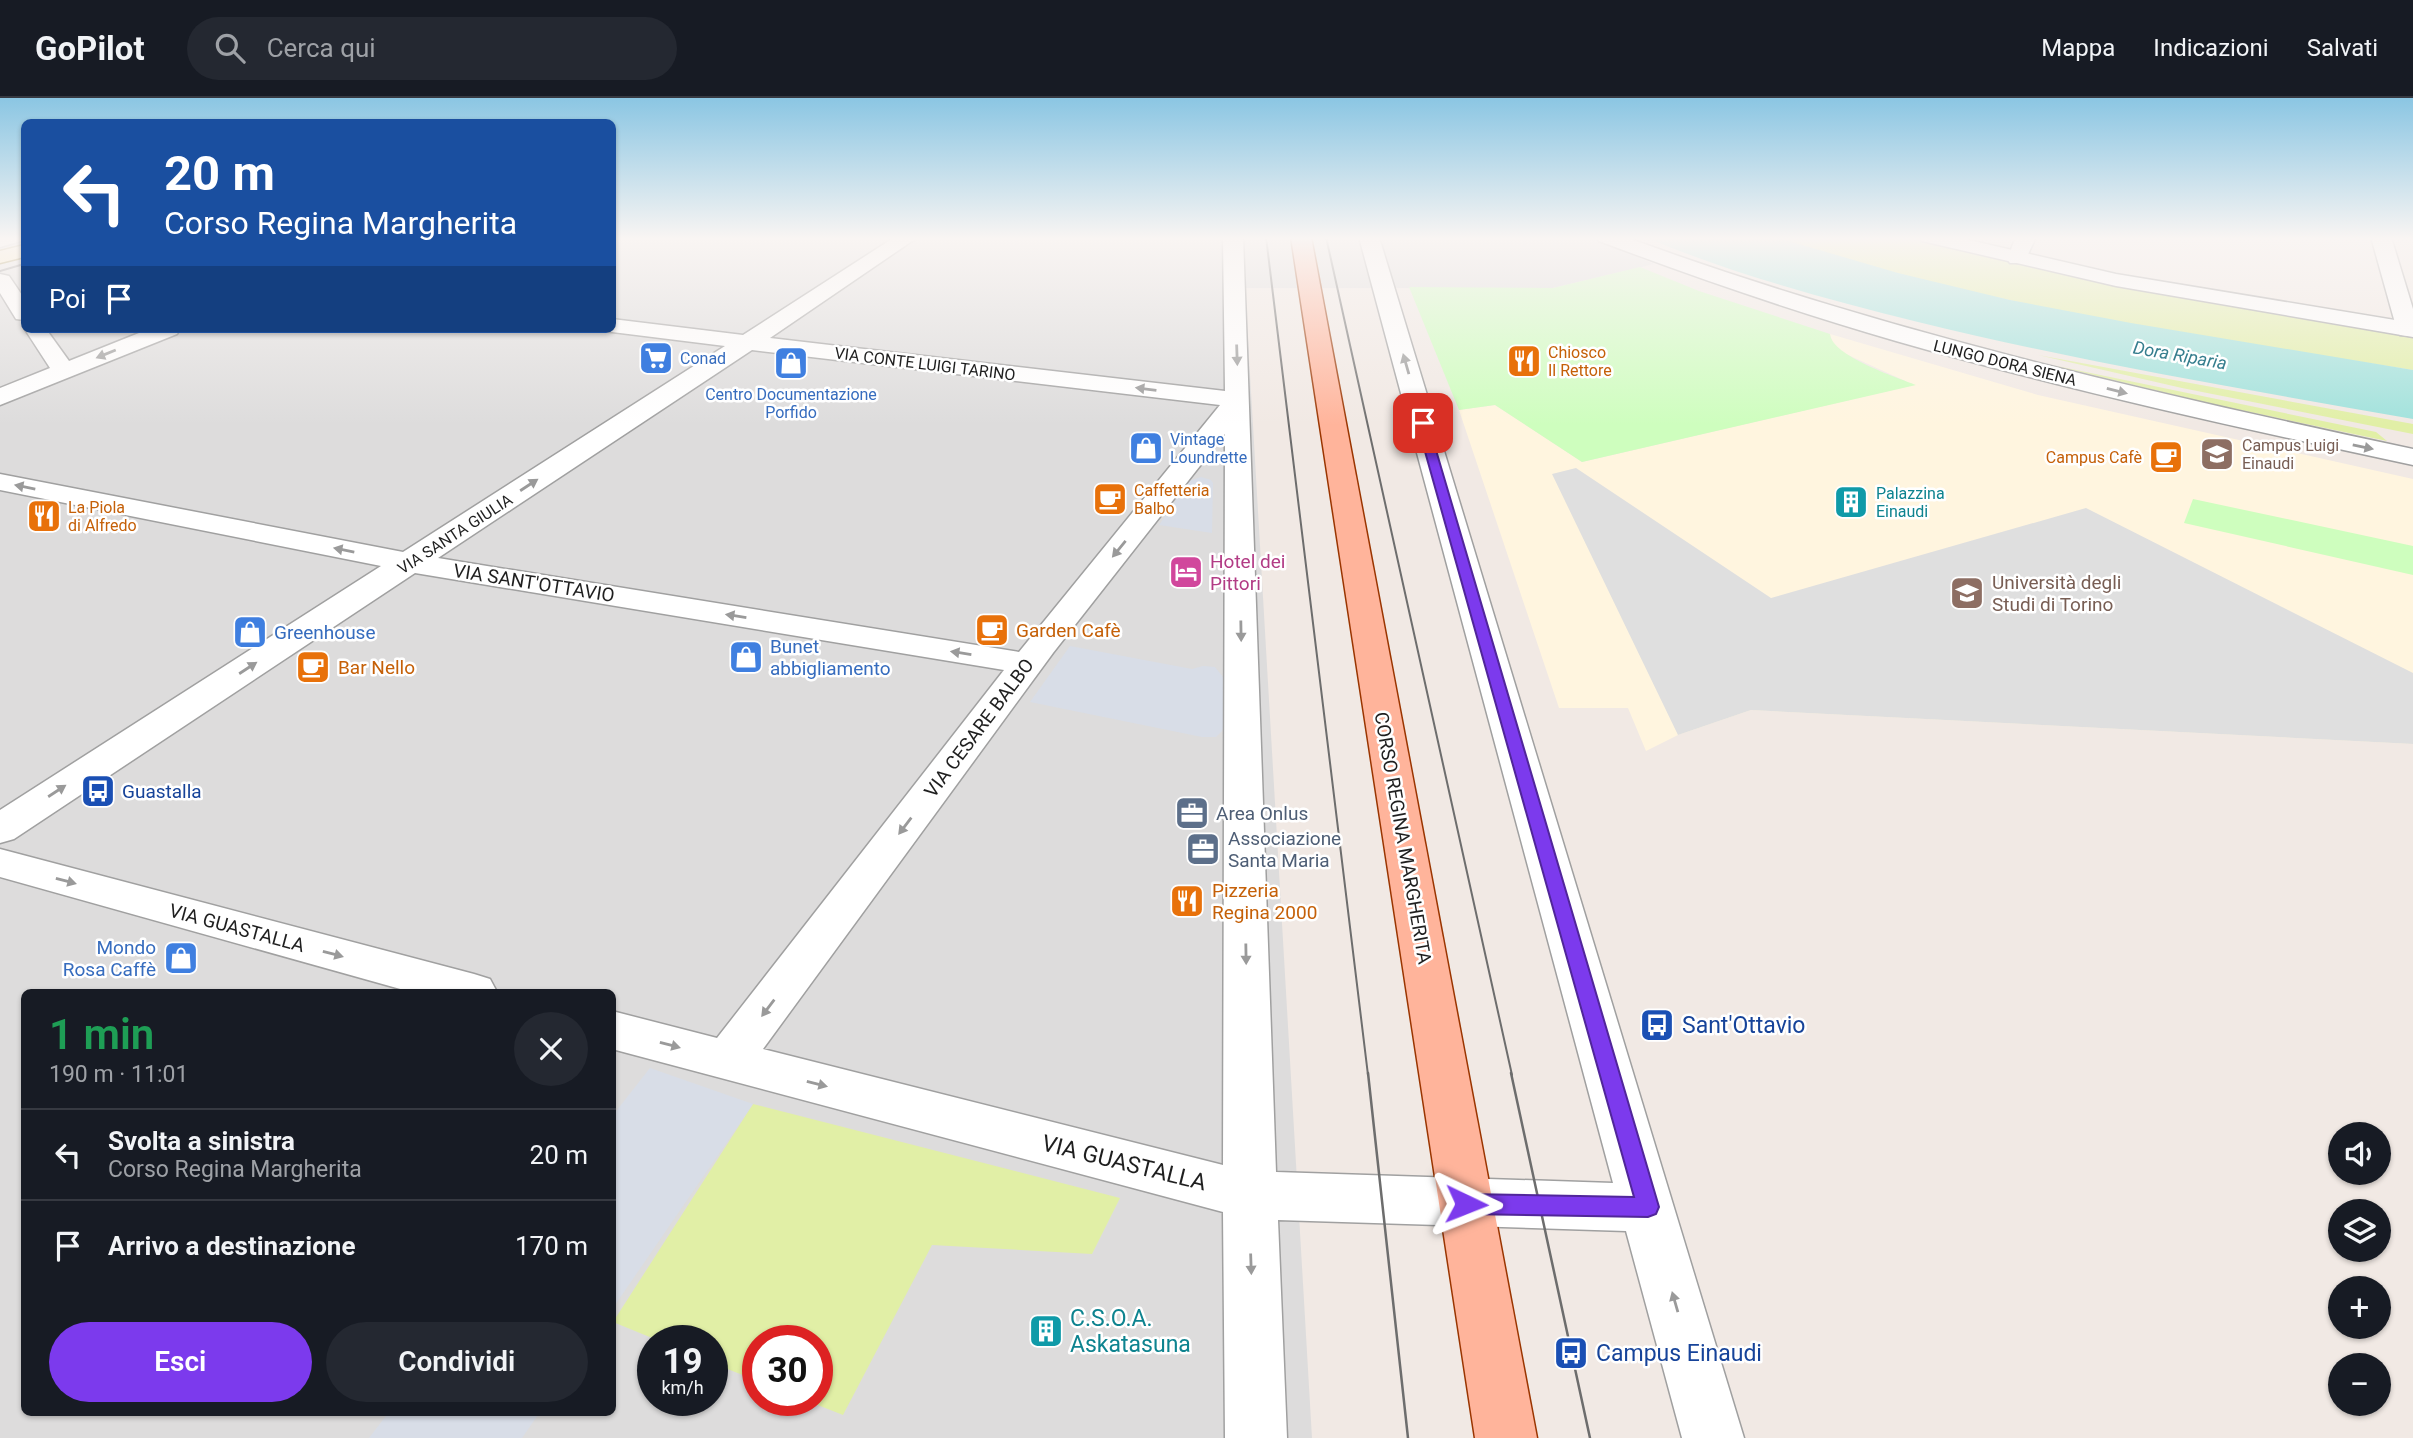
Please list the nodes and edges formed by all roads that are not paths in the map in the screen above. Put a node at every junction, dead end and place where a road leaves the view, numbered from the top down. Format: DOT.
graph roads {
  1 [pos="813,300"];
  2 [pos="1235,300"];
  3 [pos="1312,300"];
  4 [pos="1387,300"];
  5 [pos="1780,300"];
  6 [pos="2225,300"];
  7 [pos="2401,300"];
  8 [pos="616,327"];
  9 [pos="2411,330"];
  10 [pos="38,333"];
  11 [pos="159,333"];
  12 [pos="746,343"];
  13 [pos="64,371"];
  14 [pos="0,397"];
  15 [pos="1238,400"];
  16 [pos="2413,457"];
  17 [pos="0,482"];
  18 [pos="411,563"];
  19 [pos="1028,664"];
  20 [pos="0,829"];
  21 [pos="0,863"];
  22 [pos="463,989"];
  23 [pos="616,1031"];
  24 [pos="727,1061"];
  25 [pos="1249,1195"];
  26 [pos="1466,1204"];
  27 [pos="1648,1207"];
  28 [pos="1256,1438"];
  29 [pos="1506,1438"];
  30 [pos="1713,1438"];
  1 -- 12 [label="street, VIA SANTA GIULIA"];
  2 -- 15 [label="street, one-way"];
  3 -- 26 [label="main road, CORSO REGINA MARGHERITA"];
  27 -- 4 [label="street, one-way"];
  5 -- 16 [label="street, LUNGO DORA SIENA, one-way"];
  6 -- 9 [label="street"];
  7 -- 9 [label="street"];
  8 -- 12 [label="street, VIA CONTE LUIGI TARINO"];
  10 -- 13 [label="street"];
  11 -- 13 [label="street, one-way"];
  15 -- 12 [label="street, VIA CONTE LUIGI TARINO, one-way"];
  18 -- 12 [label="street, VIA SANTA GIULIA, one-way"];
  13 -- 14 [label="street"];
  15 -- 19 [label="street, VIA CESARE BALBO, one-way"];
  15 -- 25 [label="street, one-way"];
  18 -- 17 [label="street, VIA SANT'OTTAVIO, one-way"];
  19 -- 18 [label="street, VIA SANT'OTTAVIO, one-way"];
  20 -- 18 [label="street, VIA SANTA GIULIA, one-way"];
  19 -- 24 [label="street, VIA CESARE BALBO, one-way"];
  21 -- 22 [label="street, VIA GUASTALLA, one-way"];
  23 -- 24 [label="street, VIA GUASTALLA, one-way"];
  24 -- 25 [label="street, VIA GUASTALLA, one-way"];
  25 -- 26 [label="street, VIA GUASTALLA"];
  25 -- 28 [label="street, one-way"];
  26 -- 27 [label="street, VIA GUASTALLA"];
  26 -- 29 [label="main road, CORSO REGINA MARGHERITA"];
  30 -- 27 [label="street, one-way"];
}
